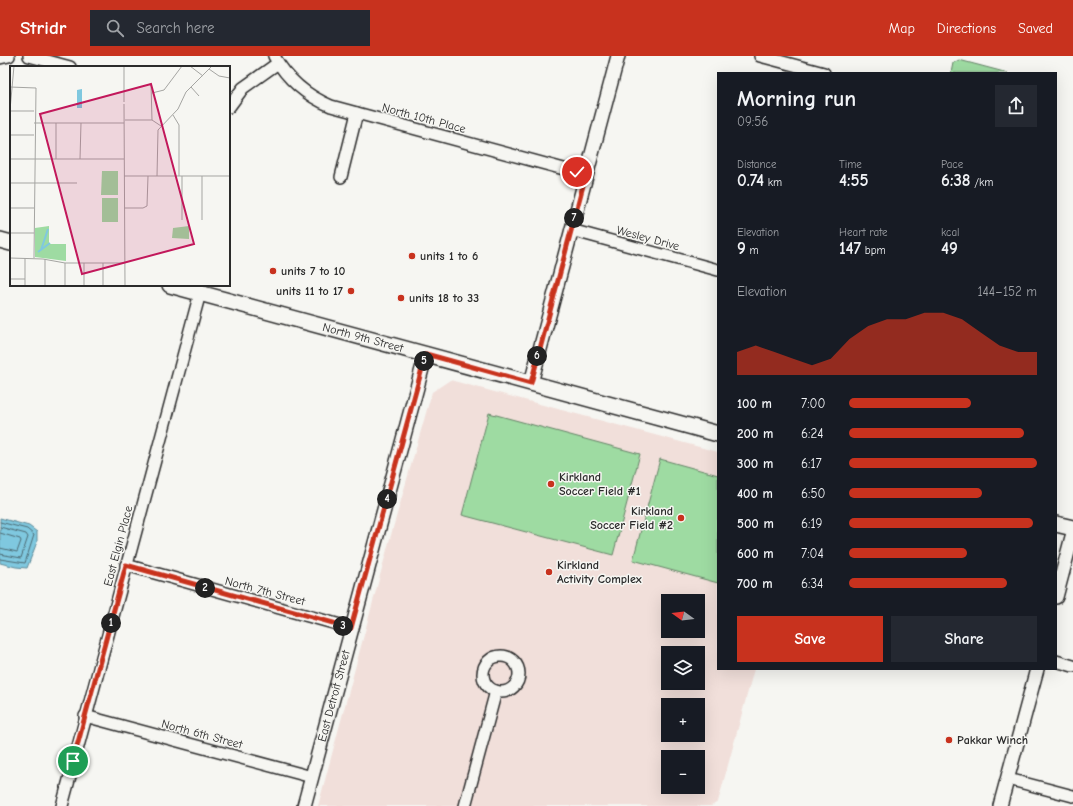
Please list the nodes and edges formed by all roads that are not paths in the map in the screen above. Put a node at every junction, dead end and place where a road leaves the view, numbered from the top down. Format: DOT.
graph roads {
  1 [pos="9,56"];
  2 [pos="29,56"];
  3 [pos="618,56"];
  4 [pos="760,56"];
  5 [pos="0,58"];
  6 [pos="59,60"];
  7 [pos="276,60"];
  8 [pos="68,66"];
  9 [pos="820,72"];
  10 [pos="230,106"];
  11 [pos="357,113"];
  12 [pos="586,174"];
  13 [pos="341,177"];
  14 [pos="571,230"];
  15 [pos="0,240"];
  16 [pos="10,243"];
  17 [pos="717,270"];
  18 [pos="176,286"];
  19 [pos="200,293"];
  20 [pos="426,354"];
  21 [pos="531,383"];
  22 [pos="717,434"];
  23 [pos="1057,524"];
  24 [pos="1073,528"];
  25 [pos="1073,533"];
  26 [pos="126,565"];
  27 [pos="1057,593"];
  28 [pos="351,628"];
  29 [pos="1057,661"];
  30 [pos="1073,666"];
  31 [pos="1037,670"];
  32 [pos="496,691"];
  33 [pos="85,716"];
  34 [pos="312,777"];
  35 [pos="1008,778"];
  36 [pos="1073,796"];
  37 [pos="62,806"];
  38 [pos="304,806"];
  39 [pos="465,806"];
  40 [pos="1000,806"];
  1 -- 5 [label="street"];
  2 -- 6 [label="street"];
  3 -- 12 [label="street"];
  4 -- 9 [label="street"];
  6 -- 8 [label="street"];
  7 -- 10 [label="street"];
  7 -- 11 [label="street, North 10th Place"];
  11 -- 12 [label="street, North 10th Place"];
  11 -- 13 [label="street"];
  12 -- 14 [label="street"];
  14 -- 17 [label="street, Wesley Drive"];
  14 -- 21 [label="street"];
  15 -- 16 [label="main road"];
  18 -- 19 [label="main road, North 9th Street"];
  19 -- 20 [label="main road, North 9th Street"];
  19 -- 26 [label="street, East Elgin Place"];
  20 -- 21 [label="main road, North 9th Street"];
  20 -- 28 [label="street, East Detroit Street"];
  21 -- 22 [label="main road, North 9th Street"];
  23 -- 24 [label="main road"];
  25 -- 27 [label="street"];
  26 -- 28 [label="street, North 7th Street"];
  26 -- 33 [label="street, East Elgin Place"];
  28 -- 34 [label="street, East Detroit Street"];
  29 -- 30 [label="street"];
  31 -- 35 [label="street"];
  32 -- 39 [label="street"];
  33 -- 34 [label="street, North 6th Street"];
  33 -- 37 [label="street, East Elgin Place"];
  34 -- 38 [label="street, East Detroit Street"];
  35 -- 36 [label="street"];
  35 -- 40 [label="street"];
}
